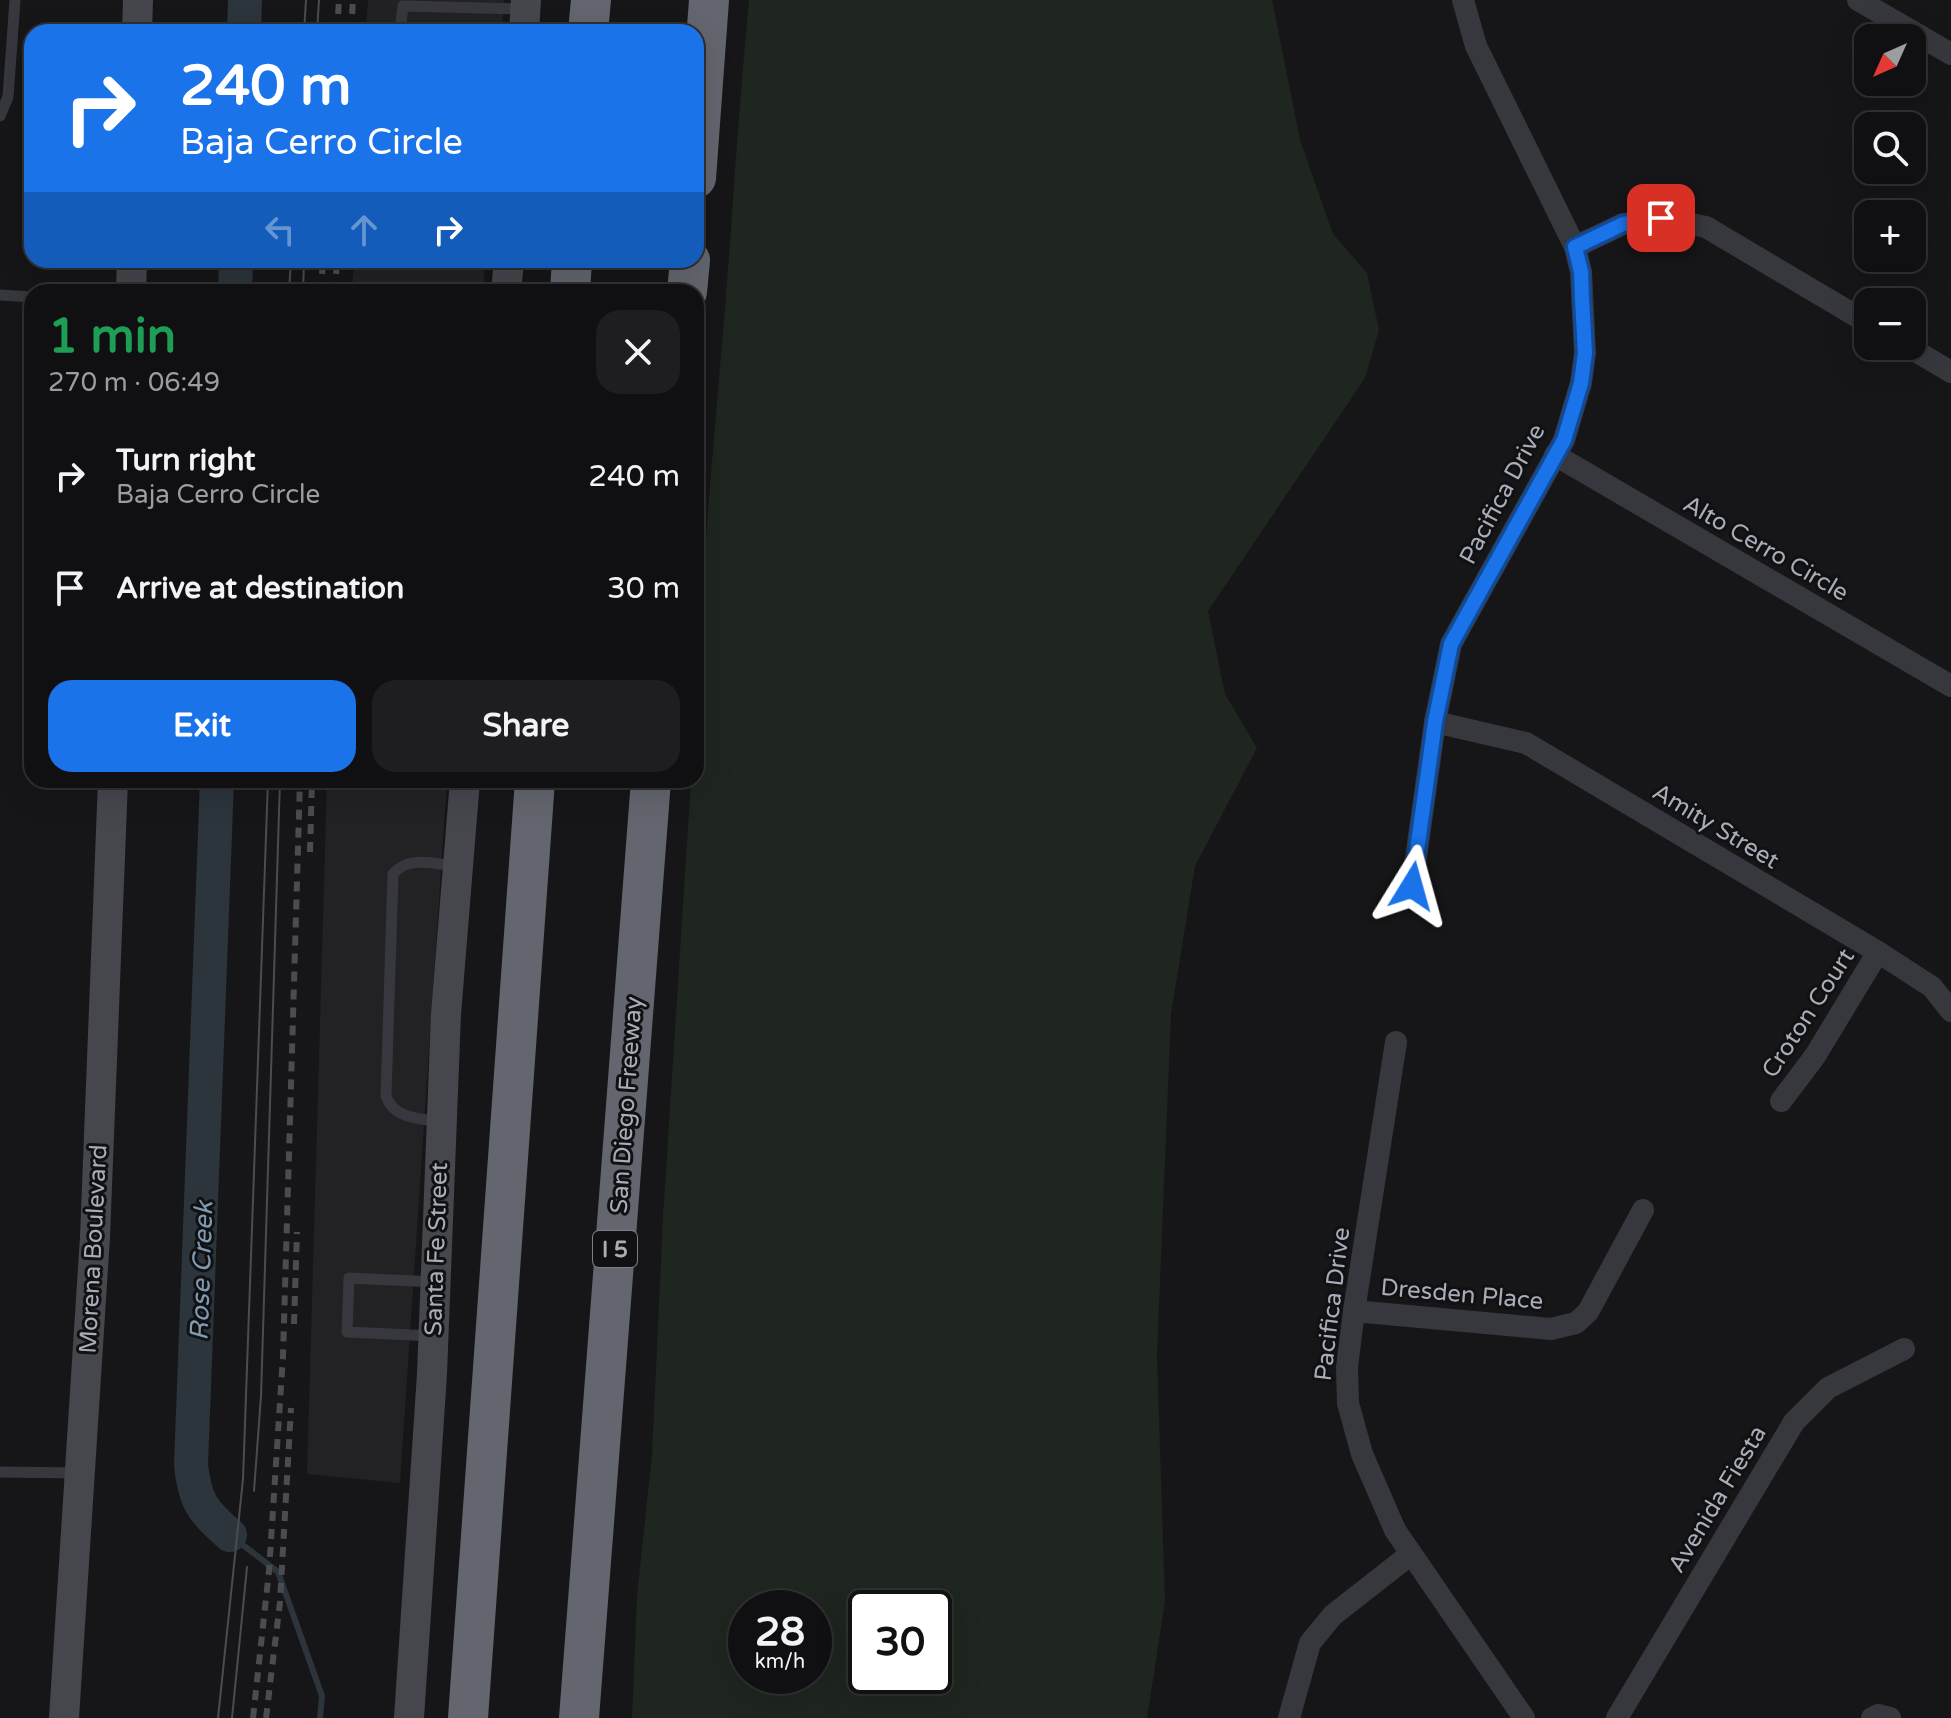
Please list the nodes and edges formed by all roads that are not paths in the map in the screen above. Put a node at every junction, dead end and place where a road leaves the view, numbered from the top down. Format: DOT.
graph roads {
  1 [pos="138,0"];
  2 [pos="591,0"];
  3 [pos="709,0"];
  4 [pos="1463,0"];
  5 [pos="1858,0"];
  6 [pos="15,5"];
  7 [pos="0,11"];
  8 [pos="525,14"];
  9 [pos="137,24"];
  10 [pos="401,24"];
  11 [pos="589,24"];
  12 [pos="0,31"];
  13 [pos="8,37"];
  14 [pos="1951,54"];
  15 [pos="5,62"];
  16 [pos="704,68"];
  17 [pos="0,116"];
  18 [pos="1575,247"];
  19 [pos="0,295"];
  20 [pos="24,296"];
  21 [pos="1854,315"];
  22 [pos="1926,357"];
  23 [pos="1951,372"];
  24 [pos="1555,455"];
  25 [pos="1951,686"];
  26 [pos="1435,722"];
  27 [pos="113,788"];
  28 [pos="464,788"];
  29 [pos="534,788"];
  30 [pos="650,788"];
  31 [pos="458,866"];
  32 [pos="1412,886"];
  33 [pos="1878,952"];
  34 [pos="1951,1011"];
  35 [pos="1396,1042"];
  36 [pos="1781,1101"];
  37 [pos="440,1122"];
  38 [pos="1643,1210"];
  39 [pos="435,1282"];
  40 [pos="1354,1311"];
  41 [pos="434,1336"];
  42 [pos="1904,1349"];
  43 [pos="0,1472"];
  44 [pos="81,1473"];
  45 [pos="1411,1554"];
  46 [pos="64,1718"];
  47 [pos="409,1718"];
  48 [pos="468,1718"];
  49 [pos="579,1718"];
  50 [pos="1289,1718"];
  51 [pos="1524,1718"];
  52 [pos="1617,1718"];
  53 [pos="1872,1718"];
  54 [pos="1890,1718"];
  1 -- 9 [label="main road"];
  2 -- 11 [label="highway"];
  3 -- 16 [label="highway"];
  4 -- 18 [label="street, Pacifica Drive"];
  5 -- 14 [label="street"];
  6 -- 7 [label="lane"];
  6 -- 13 [label="lane"];
  8 -- 10 [label="lane"];
  12 -- 13 [label="lane"];
  13 -- 15 [label="lane"];
  15 -- 17 [label="lane"];
  18 -- 21 [label="street"];
  18 -- 24 [label="street, Pacifica Drive"];
  19 -- 20 [label="lane"];
  22 -- 23 [label="street"];
  24 -- 25 [label="street, Alto Cerro Circle"];
  24 -- 26 [label="street, Pacifica Drive"];
  26 -- 32 [label="street, Pacifica Drive"];
  26 -- 33 [label="street, Amity Street"];
  27 -- 44 [label="main road, Morena Boulevard"];
  28 -- 31 [label="main road, Santa Fe Street"];
  29 -- 48 [label="highway"];
  30 -- 49 [label="highway, San Diego Freeway / I 5"];
  31 -- 37 [label="main road, Santa Fe Street"];
  31 -- 37 [label="lane"];
  33 -- 34 [label="street, Amity Street"];
  33 -- 36 [label="street, Croton Court"];
  35 -- 40 [label="street, Pacifica Drive"];
  37 -- 39 [label="main road, Santa Fe Street"];
  38 -- 40 [label="street, Dresden Place"];
  39 -- 41 [label="main road, Santa Fe Street"];
  39 -- 41 [label="lane"];
  40 -- 45 [label="street, Pacifica Drive"];
  41 -- 47 [label="main road, Santa Fe Street"];
  42 -- 52 [label="street, Avenida Fiesta"];
  43 -- 44 [label="lane"];
  44 -- 46 [label="main road, Morena Boulevard"];
  45 -- 50 [label="street"];
  45 -- 51 [label="street, Pacifica Drive"];
  53 -- 54 [label="street"];
}
